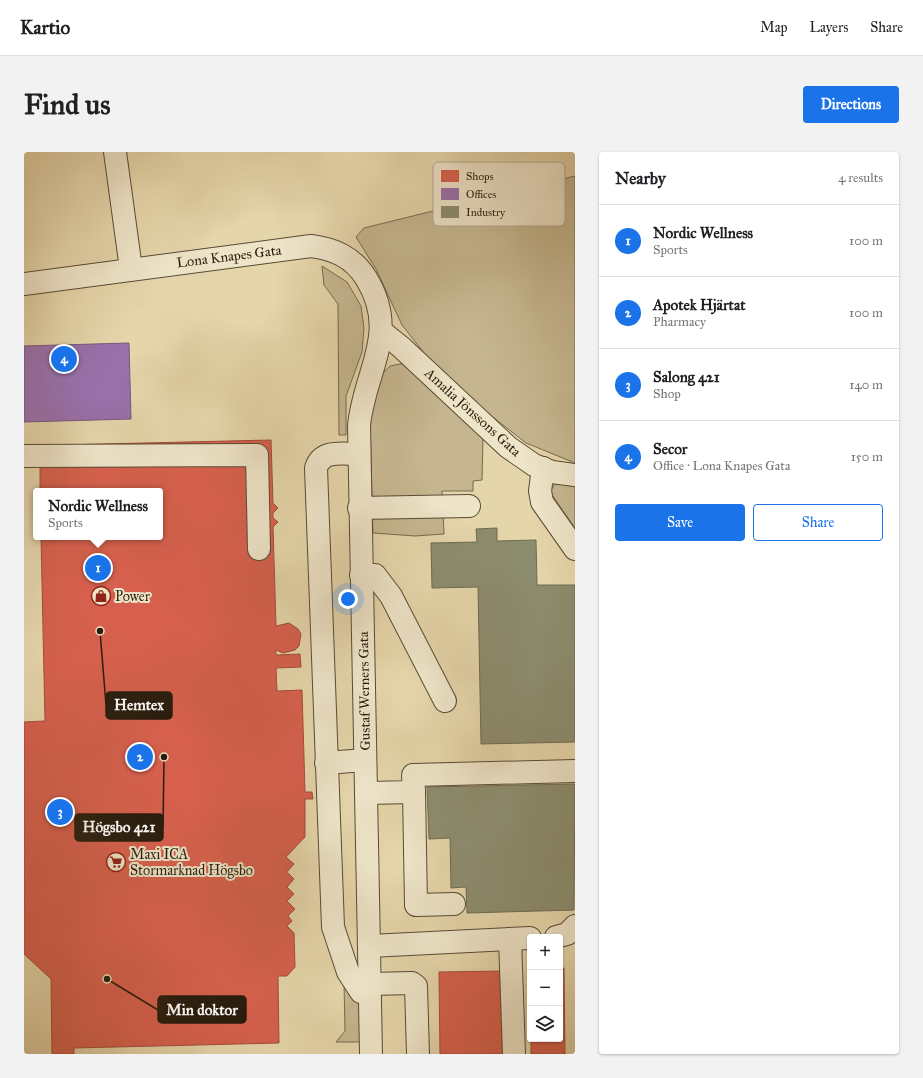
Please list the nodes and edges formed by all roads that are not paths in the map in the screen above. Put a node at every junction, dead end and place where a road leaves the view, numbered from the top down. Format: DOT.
graph roads {
  1 [pos="115,152"];
  2 [pos="131,269"];
  3 [pos="24,284"];
  4 [pos="381,331"];
  5 [pos="359,454"];
  6 [pos="24,456"];
  7 [pos="543,468"];
  8 [pos="575,475"];
  9 [pos="469,506"];
  10 [pos="360,508"];
  11 [pos="575,548"];
  12 [pos="259,549"];
  13 [pos="361,575"];
  14 [pos="445,700"];
  15 [pos="365,760"];
  16 [pos="326,763"];
  17 [pos="575,771"];
  18 [pos="414,792"];
  19 [pos="366,793"];
  20 [pos="454,904"];
  21 [pos="575,926"];
  22 [pos="563,935"];
  23 [pos="520,939"];
  24 [pos="370,946"];
  25 [pos="370,988"];
  26 [pos="371,1054"];
  27 [pos="418,1054"];
  28 [pos="514,1054"];
  1 -- 2 [label="street"];
  2 -- 3 [label="street, Lona Knapes Gata"];
  2 -- 4 [label="street, Lona Knapes Gata"];
  4 -- 5 [label="street, Gustaf Werners Gata"];
  4 -- 7 [label="street, Amalia Jönssons Gata"];
  5 -- 10 [label="street, Gustaf Werners Gata"];
  5 -- 16 [label="street"];
  6 -- 12 [label="street"];
  7 -- 8 [label="street, Amalia Jönssons Gata"];
  7 -- 11 [label="street"];
  9 -- 10 [label="street"];
  10 -- 13 [label="street, Gustaf Werners Gata"];
  13 -- 14 [label="street"];
  13 -- 15 [label="street, Gustaf Werners Gata"];
  15 -- 16 [label="street"];
  15 -- 19 [label="street, Gustaf Werners Gata"];
  16 -- 25 [label="street"];
  17 -- 18 [label="street"];
  18 -- 19 [label="street"];
  18 -- 20 [label="street"];
  19 -- 24 [label="street, Gustaf Werners Gata"];
  21 -- 22 [label="street"];
  23 -- 24 [label="street"];
  23 -- 28 [label="street"];
  24 -- 25 [label="street, Gustaf Werners Gata"];
  25 -- 26 [label="street, Gustaf Werners Gata"];
  25 -- 27 [label="street"];
}
